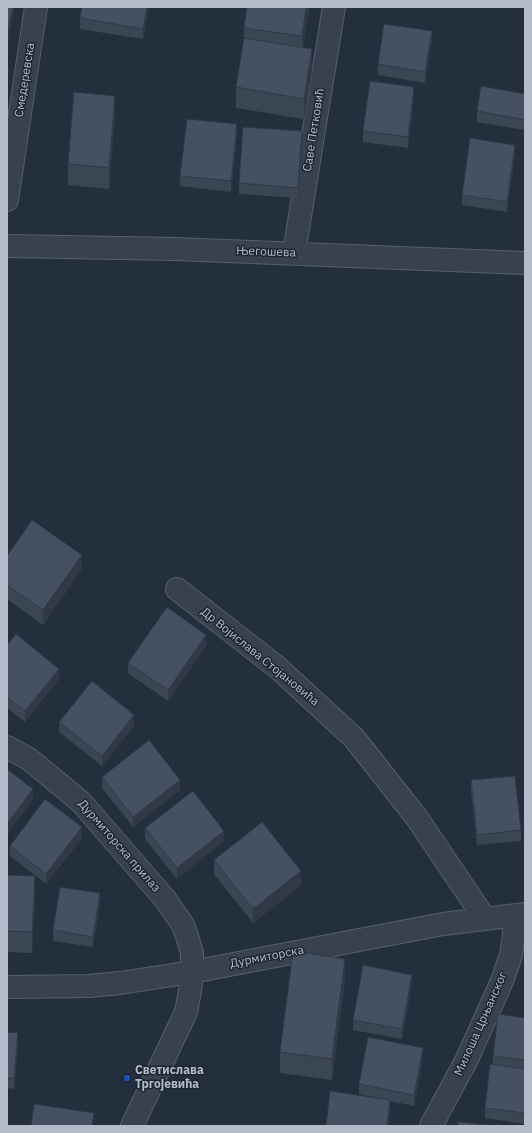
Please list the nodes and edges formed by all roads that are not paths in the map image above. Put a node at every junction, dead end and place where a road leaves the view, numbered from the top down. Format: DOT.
graph roads {
  1 [pos="36,7"];
  2 [pos="334,7"];
  3 [pos="7,200"];
  4 [pos="7,246"];
  5 [pos="294,253"];
  6 [pos="525,263"];
  7 [pos="177,589"];
  8 [pos="7,748"];
  9 [pos="519,915"];
  10 [pos="485,919"];
  11 [pos="192,972"];
  12 [pos="7,987"];
  13 [pos="132,1126"];
  14 [pos="431,1126"];
  1 -- 3 [label="street, Смедеревска"];
  2 -- 5 [label="street, Саве Петковић"];
  4 -- 5 [label="street, Његошева"];
  5 -- 6 [label="street, Његошева"];
  7 -- 10 [label="street, Др Војислава Стојановића"];
  8 -- 11 [label="street, Дурмиторска прилаз"];
  9 -- 10 [label="street, Дурмиторска"];
  9 -- 14 [label="street, Милоша Црњанског"];
  10 -- 11 [label="street, Дурмиторска"];
  11 -- 12 [label="street, Дурмиторска"];
  11 -- 13 [label="street"];
}
